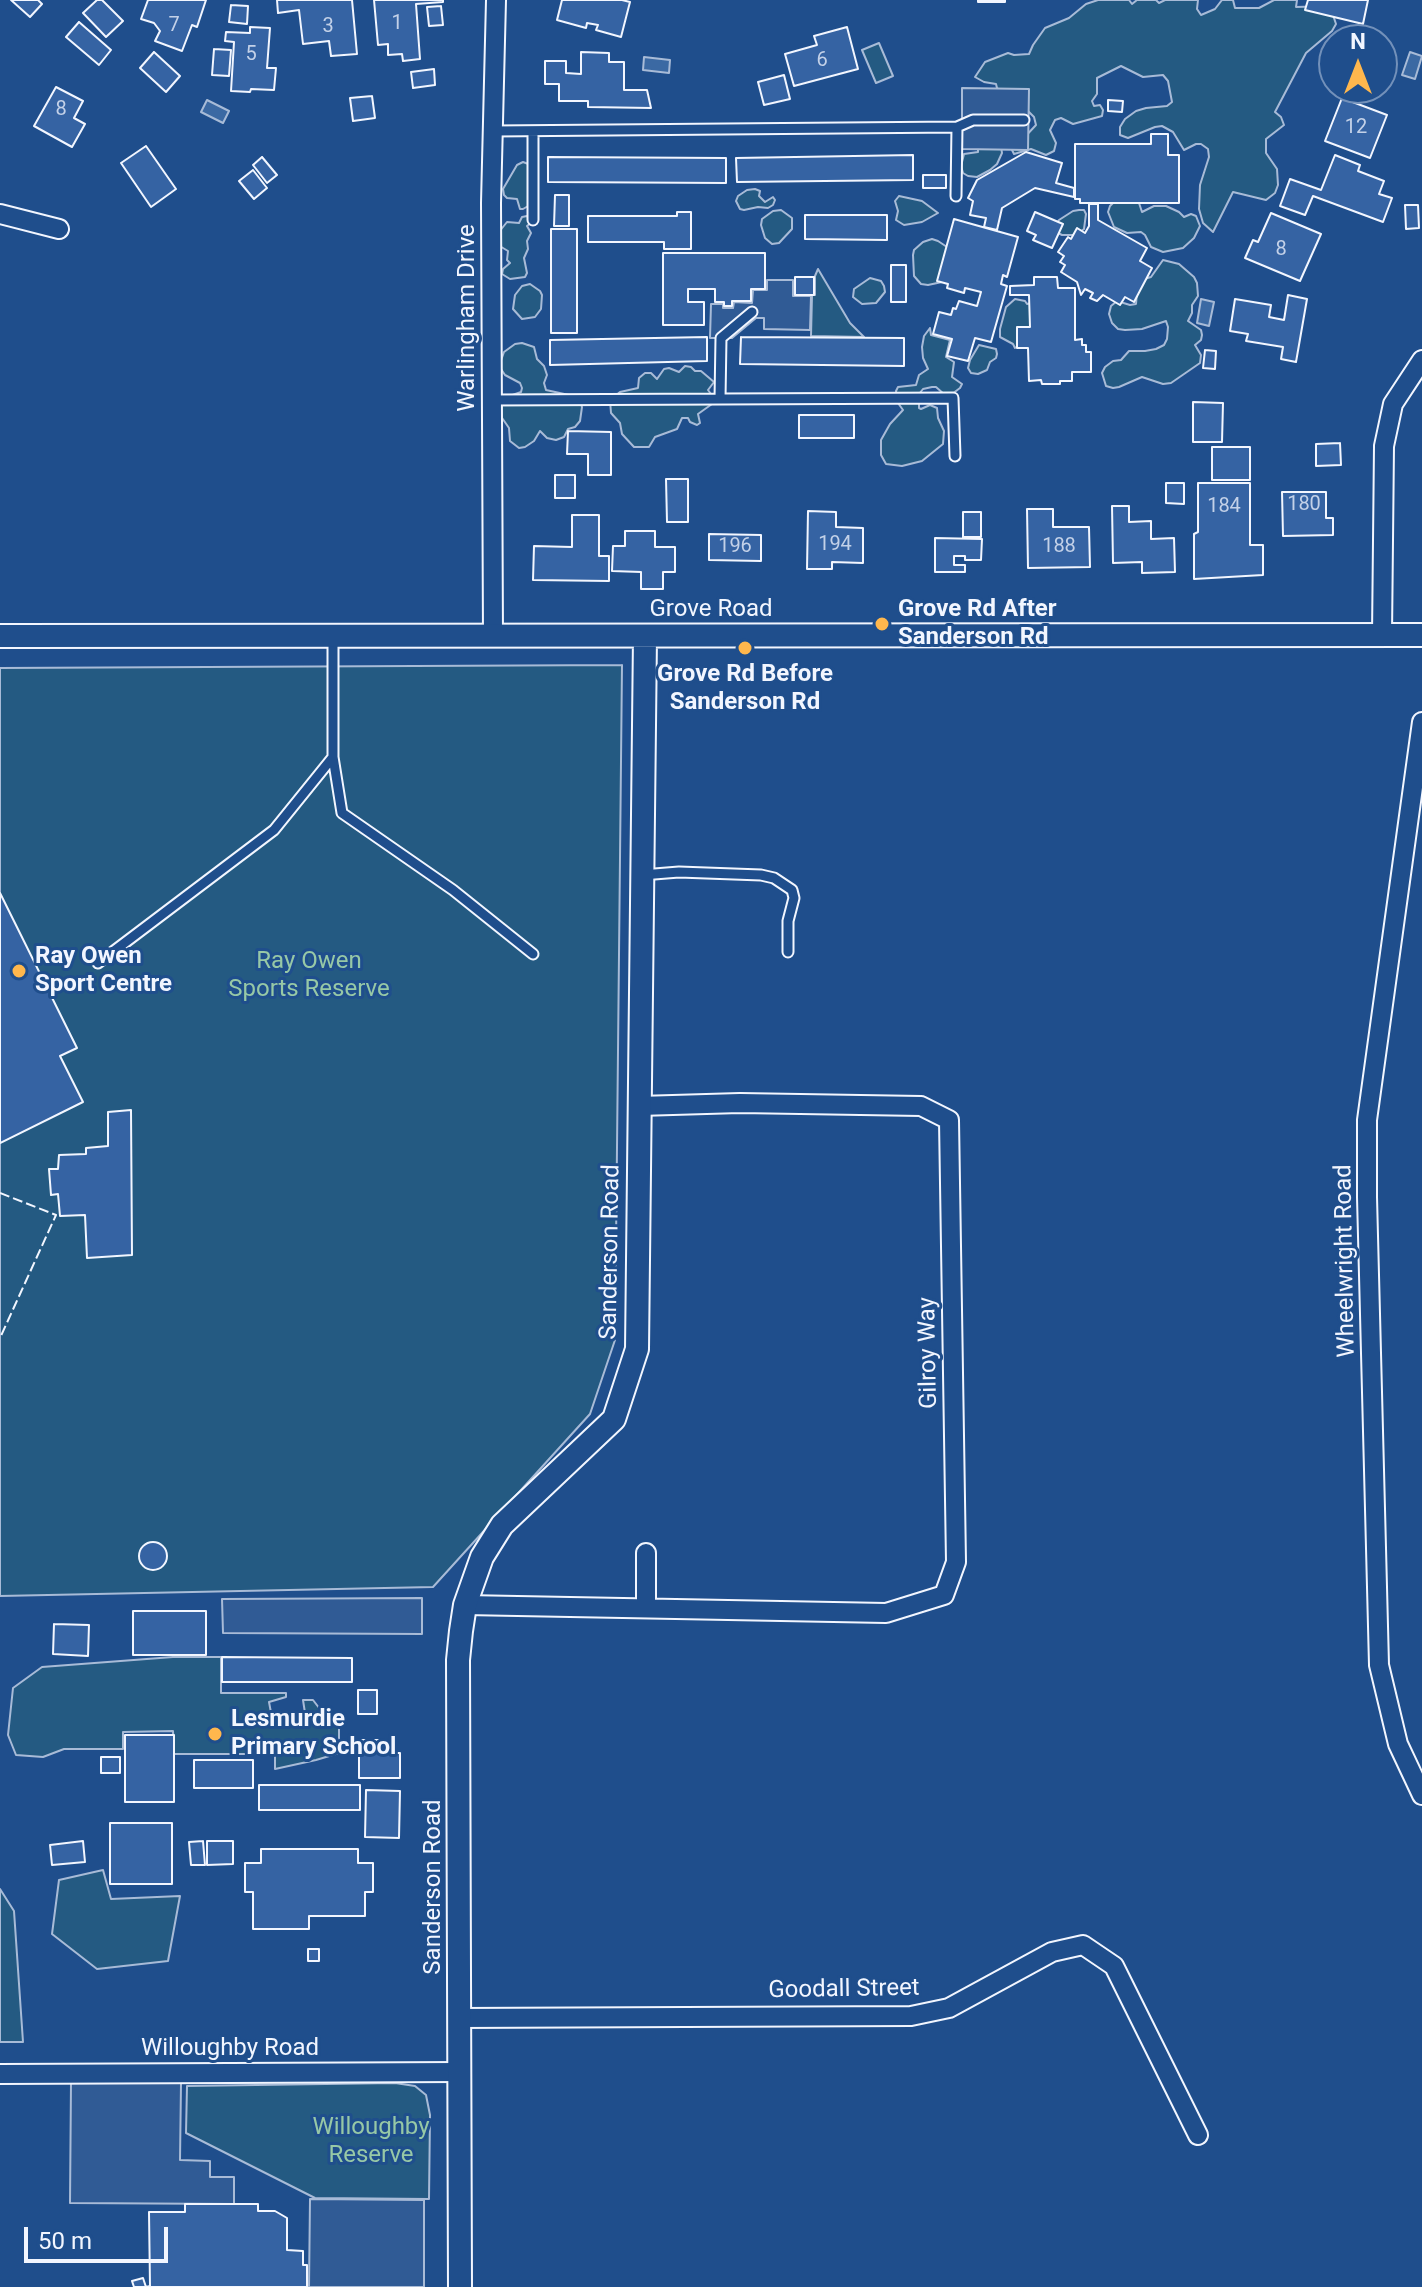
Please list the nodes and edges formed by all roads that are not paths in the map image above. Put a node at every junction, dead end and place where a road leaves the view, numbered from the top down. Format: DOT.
graph roads {
  1 [pos="496,0"];
  2 [pos="1024,120"];
  3 [pos="957,127"];
  4 [pos="494,131"];
  5 [pos="533,131"];
  6 [pos="956,196"];
  7 [pos="0,214"];
  8 [pos="533,220"];
  9 [pos="59,229"];
  10 [pos="752,312"];
  11 [pos="1422,360"];
  12 [pos="720,399"];
  13 [pos="492,400"];
  14 [pos="955,456"];
  15 [pos="1382,635"];
  16 [pos="1422,635"];
  17 [pos="0,636"];
  18 [pos="493,636"];
  19 [pos="645,636"];
  20 [pos="333,637"];
  21 [pos="1422,722"];
  22 [pos="333,757"];
  23 [pos="642,875"];
  24 [pos="788,952"];
  25 [pos="533,954"];
  26 [pos="98,963"];
  27 [pos="639,1106"];
  28 [pos="646,1553"];
  29 [pos="465,1605"];
  30 [pos="646,1608"];
  31 [pos="1422,1795"];
  32 [pos="460,2018"];
  33 [pos="461,2072"];
  34 [pos="0,2074"];
  35 [pos="1198,2135"];
  36 [pos="460,2287"];
  1 -- 4 [label="street, Warlingham Drive"];
  2 -- 3 [label="lane"];
  3 -- 5 [label="lane"];
  3 -- 6 [label="lane"];
  4 -- 5 [label="lane"];
  4 -- 13 [label="street, Warlingham Drive"];
  5 -- 8 [label="lane"];
  7 -- 9 [label="street"];
  10 -- 12 [label="lane"];
  11 -- 15 [label="street"];
  12 -- 13 [label="lane"];
  12 -- 14 [label="lane"];
  13 -- 18 [label="street, Warlingham Drive"];
  15 -- 16 [label="street, Grove Road"];
  15 -- 19 [label="street, Grove Road"];
  17 -- 20 [label="street, Grove Road"];
  18 -- 19 [label="street, Grove Road"];
  18 -- 20 [label="street, Grove Road"];
  19 -- 23 [label="street, Sanderson Road"];
  20 -- 22 [label="lane"];
  21 -- 31 [label="street, Wheelwright Road"];
  22 -- 25 [label="lane"];
  22 -- 26 [label="lane"];
  23 -- 24 [label="lane"];
  23 -- 27 [label="street, Sanderson Road"];
  27 -- 29 [label="street, Sanderson Road"];
  27 -- 30 [label="street, Gilroy Way"];
  28 -- 30 [label="street"];
  29 -- 30 [label="street, Gilroy Way"];
  29 -- 32 [label="street, Sanderson Road"];
  32 -- 33 [label="street, Sanderson Road"];
  32 -- 35 [label="street, Goodall Street"];
  33 -- 34 [label="street, Willoughby Road"];
  33 -- 36 [label="street, Sanderson Road"];
}
